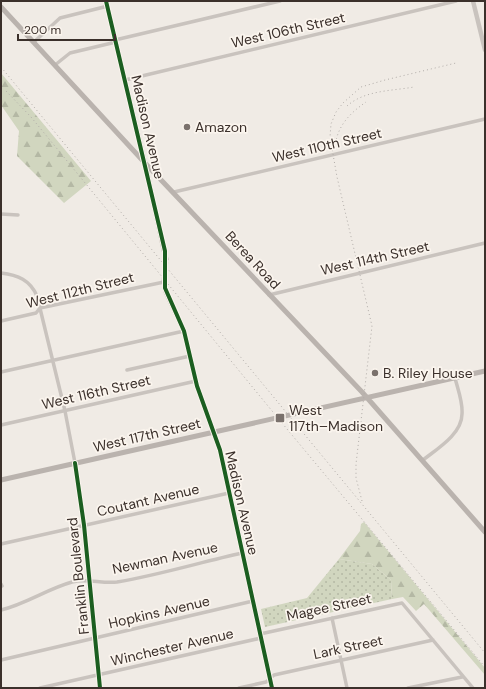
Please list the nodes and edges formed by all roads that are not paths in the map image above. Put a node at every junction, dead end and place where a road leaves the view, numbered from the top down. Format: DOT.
graph roads {
  1 [pos="280,1"];
  2 [pos="456,1"];
  3 [pos="474,1"];
  4 [pos="107,2"];
  5 [pos="1,7"];
  6 [pos="116,41"];
  7 [pos="34,42"];
  8 [pos="485,50"];
  9 [pos="55,66"];
  10 [pos="125,80"];
  11 [pos="485,118"];
  12 [pos="145,163"];
  13 [pos="174,192"];
  14 [pos="1,214"];
  15 [pos="18,215"];
  16 [pos="485,243"];
  17 [pos="166,259"];
  18 [pos="1,273"];
  19 [pos="164,282"];
  20 [pos="269,295"];
  21 [pos="40,308"];
  22 [pos="1,321"];
  23 [pos="184,331"];
  24 [pos="190,356"];
  25 [pos="52,360"];
  26 [pos="127,370"];
  27 [pos="485,371"];
  28 [pos="1,372"];
  29 [pos="455,378"];
  30 [pos="196,381"];
  31 [pos="367,397"];
  32 [pos="65,411"];
  33 [pos="1,425"];
  34 [pos="213,432"];
  35 [pos="424,460"];
  36 [pos="75,463"];
  37 [pos="1,480"];
  38 [pos="229,493"];
  39 [pos="84,525"];
  40 [pos="485,532"];
  41 [pos="1,544"];
  42 [pos="242,553"];
  43 [pos="90,580"];
  44 [pos="252,601"];
  45 [pos="1,610"];
  46 [pos="332,618"];
  47 [pos="261,636"];
  48 [pos="96,638"];
  49 [pos="433,640"];
  50 [pos="1,660"];
  51 [pos="342,660"];
  52 [pos="99,674"];
  53 [pos="462,677"];
  54 [pos="270,679"];
  55 [pos="40,688"];
  56 [pos="100,688"];
  57 [pos="239,688"];
  58 [pos="272,688"];
  59 [pos="347,688"];
  60 [pos="408,688"];
  61 [pos="473,688"];
  1 -- 6 [label="street"];
  2 -- 10 [label="street, West 106th Street"];
  3 -- 8 [label="street"];
  4 -- 6 [label="street, Madison Avenue"];
  4 -- 7 [label="street"];
  5 -- 7 [label="main road, Berea Road"];
  6 -- 9 [label="street"];
  6 -- 10 [label="street, Madison Avenue"];
  7 -- 9 [label="main road, Berea Road"];
  9 -- 12 [label="main road, Berea Road"];
  10 -- 12 [label="street, Madison Avenue"];
  11 -- 13 [label="street, West 110th Street"];
  12 -- 13 [label="main road, Berea Road"];
  12 -- 17 [label="main road, Madison Avenue"];
  13 -- 20 [label="main road, Berea Road"];
  14 -- 15 [label="street"];
  16 -- 20 [label="street, West 114th Street"];
  18 -- 21 [label="street, Franklin Boulevard"];
  19 -- 21 [label="street, West 112th Street"];
  19 -- 23 [label="main road, Madison Avenue"];
  20 -- 31 [label="main road, Berea Road"];
  21 -- 22 [label="street, West 112th Street"];
  21 -- 25 [label="street, Franklin Boulevard"];
  23 -- 24 [label="main road, Madison Avenue"];
  23 -- 25 [label="street"];
  24 -- 26 [label="street"];
  24 -- 30 [label="main road, Madison Avenue"];
  25 -- 28 [label="street"];
  25 -- 32 [label="street, Franklin Boulevard"];
  27 -- 29 [label="main road, West 117th Street"];
  29 -- 31 [label="main road, West 117th Street"];
  29 -- 35 [label="street"];
  30 -- 32 [label="street, West 116th Street"];
  30 -- 34 [label="main road, Madison Avenue"];
  31 -- 34 [label="main road, West 117th Street"];
  31 -- 35 [label="main road, Berea Road"];
  32 -- 33 [label="street, West 116th Street"];
  32 -- 36 [label="street, Franklin Boulevard"];
  34 -- 36 [label="main road, West 117th Street"];
  34 -- 38 [label="main road, Madison Avenue"];
  35 -- 40 [label="main road, Berea Road"];
  36 -- 37 [label="main road, West 117th Street"];
  36 -- 39 [label="street, Franklin Boulevard"];
  38 -- 39 [label="street, Coutant Avenue"];
  38 -- 42 [label="main road, Madison Avenue"];
  39 -- 41 [label="street, Coutant Avenue"];
  39 -- 43 [label="street, Franklin Boulevard"];
  42 -- 43 [label="street, Newman Avenue"];
  42 -- 44 [label="main road, Madison Avenue"];
  43 -- 45 [label="street, Newman Avenue"];
  43 -- 48 [label="street, Franklin Boulevard"];
  44 -- 47 [label="main road, Madison Avenue"];
  44 -- 48 [label="street, Hopkins Avenue"];
  46 -- 47 [label="street, Magee Street"];
  46 -- 49 [label="street, Magee Street"];
  46 -- 51 [label="street"];
  47 -- 52 [label="street, Winchester Avenue"];
  47 -- 54 [label="main road, Madison Avenue"];
  48 -- 50 [label="street, Hopkins Avenue"];
  48 -- 52 [label="street, Franklin Boulevard"];
  49 -- 51 [label="street, Lark Street"];
  49 -- 53 [label="street"];
  51 -- 54 [label="street, Lark Street"];
  51 -- 59 [label="street"];
  52 -- 55 [label="street, Winchester Avenue"];
  52 -- 56 [label="street, Franklin Boulevard"];
  53 -- 60 [label="street"];
  53 -- 61 [label="street"];
  54 -- 57 [label="street, Lark Street"];
  54 -- 58 [label="main road, Madison Avenue"];
}
